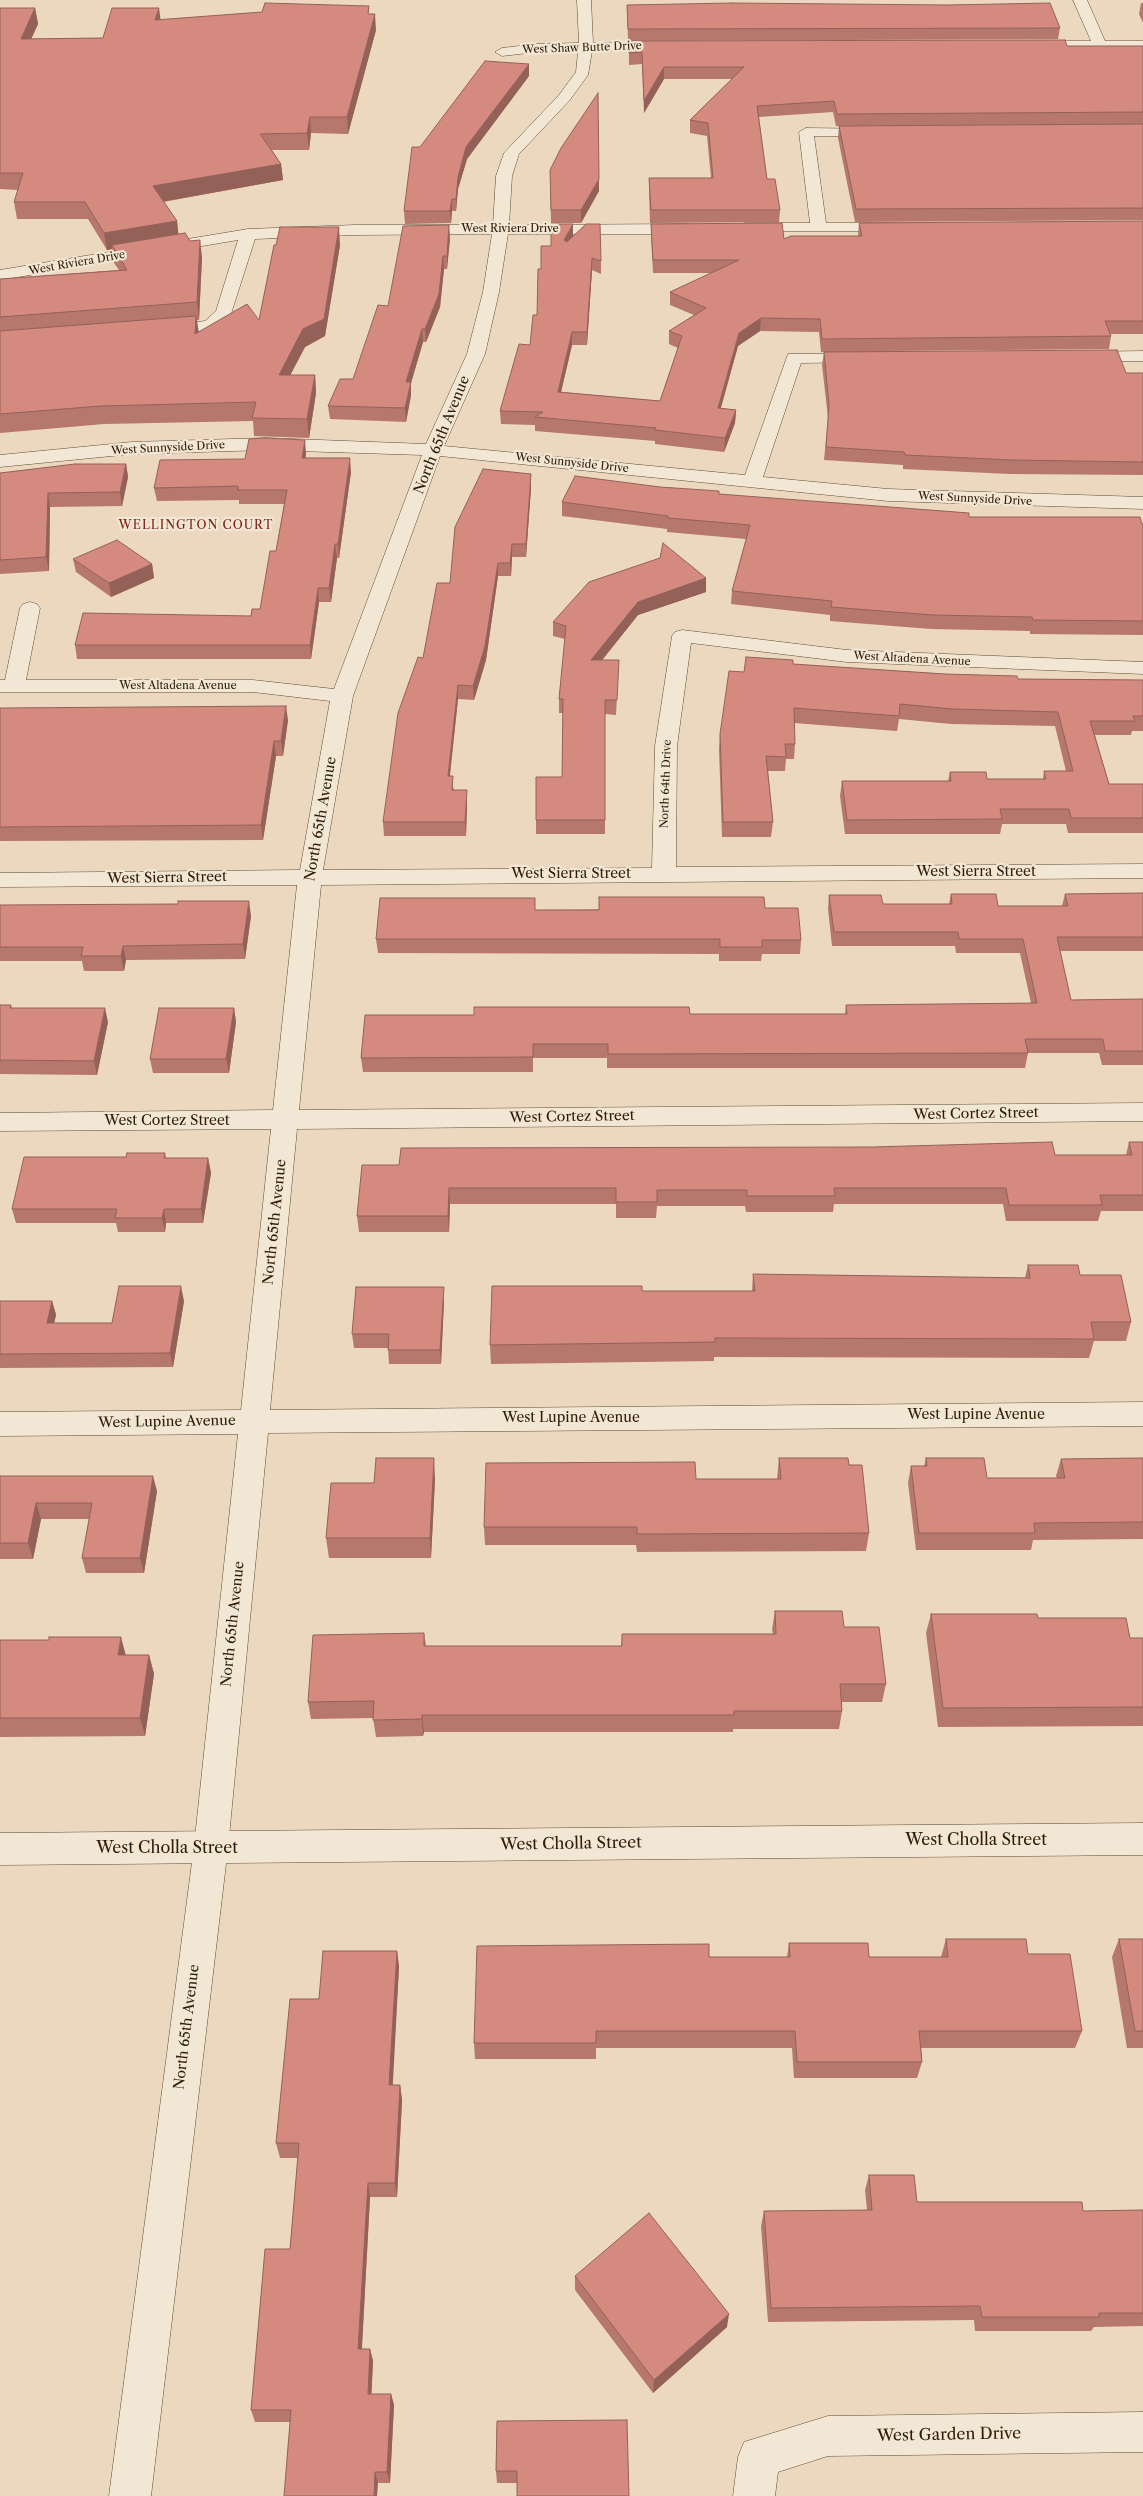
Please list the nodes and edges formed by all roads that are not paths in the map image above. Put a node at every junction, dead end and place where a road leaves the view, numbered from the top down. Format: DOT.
graph roads {
  1 [pos="584,0"];
  2 [pos="1080,0"];
  3 [pos="1011,45"];
  4 [pos="1100,45"];
  5 [pos="1143,45"];
  6 [pos="685,46"];
  7 [pos="586,47"];
  8 [pos="502,52"];
  9 [pos="895,132"];
  10 [pos="699,228"];
  11 [pos="729,228"];
  12 [pos="818,228"];
  13 [pos="916,228"];
  14 [pos="501,229"];
  15 [pos="248,234"];
  16 [pos="0,275"];
  17 [pos="142,332"];
  18 [pos="1143,356"];
  19 [pos="1065,357"];
  20 [pos="881,358"];
  21 [pos="433,450"];
  22 [pos="0,460"];
  23 [pos="752,482"];
  24 [pos="1143,503"];
  25 [pos="30,608"];
  26 [pos="682,636"];
  27 [pos="1143,668"];
  28 [pos="7,686"];
  29 [pos="342,696"];
  30 [pos="1143,871"];
  31 [pos="664,874"];
  32 [pos="310,877"];
  33 [pos="0,880"];
  34 [pos="1143,1112"];
  35 [pos="285,1120"];
  36 [pos="0,1122"];
  37 [pos="1143,1414"];
  38 [pos="255,1421"];
  39 [pos="0,1424"];
  40 [pos="1143,1839"];
  41 [pos="211,1848"];
  42 [pos="0,1849"];
  43 [pos="1143,2432"];
  44 [pos="130,2496"];
  45 [pos="754,2496"];
  1 -- 7 [label="street, North 65th Avenue"];
  2 -- 4 [label="street"];
  3 -- 4 [label="street"];
  4 -- 5 [label="street"];
  6 -- 7 [label="street, West Shaw Butte Drive"];
  7 -- 8 [label="street, West Shaw Butte Drive"];
  7 -- 14 [label="street, North 65th Avenue"];
  9 -- 12 [label="street"];
  10 -- 14 [label="street, West Riviera Drive"];
  11 -- 12 [label="street"];
  12 -- 13 [label="street"];
  14 -- 15 [label="street, West Riviera Drive"];
  14 -- 21 [label="street, North 65th Avenue"];
  15 -- 16 [label="street, West Riviera Drive"];
  15 -- 17 [label="street"];
  18 -- 19 [label="street"];
  20 -- 23 [label="street"];
  21 -- 22 [label="street, West Sunnyside Drive"];
  21 -- 23 [label="street, West Sunnyside Drive"];
  21 -- 29 [label="street, North 65th Avenue"];
  23 -- 24 [label="street, West Sunnyside Drive"];
  25 -- 28 [label="street, West Altadena Avenue"];
  26 -- 27 [label="street, West Altadena Avenue"];
  26 -- 31 [label="street, North 64th Drive"];
  28 -- 29 [label="street, West Altadena Avenue"];
  29 -- 32 [label="street, North 65th Avenue"];
  30 -- 31 [label="street, West Sierra Street"];
  31 -- 32 [label="street, West Sierra Street"];
  32 -- 33 [label="street, West Sierra Street"];
  32 -- 35 [label="street, North 65th Avenue"];
  34 -- 35 [label="street, West Cortez Street"];
  35 -- 36 [label="street, West Cortez Street"];
  35 -- 38 [label="street, North 65th Avenue"];
  37 -- 38 [label="street, West Lupine Avenue"];
  38 -- 39 [label="street, West Lupine Avenue"];
  38 -- 41 [label="street, North 65th Avenue"];
  40 -- 41 [label="street, West Cholla Street"];
  41 -- 42 [label="street, West Cholla Street"];
  41 -- 44 [label="street, North 65th Avenue"];
  43 -- 45 [label="street, West Garden Drive"];
}
